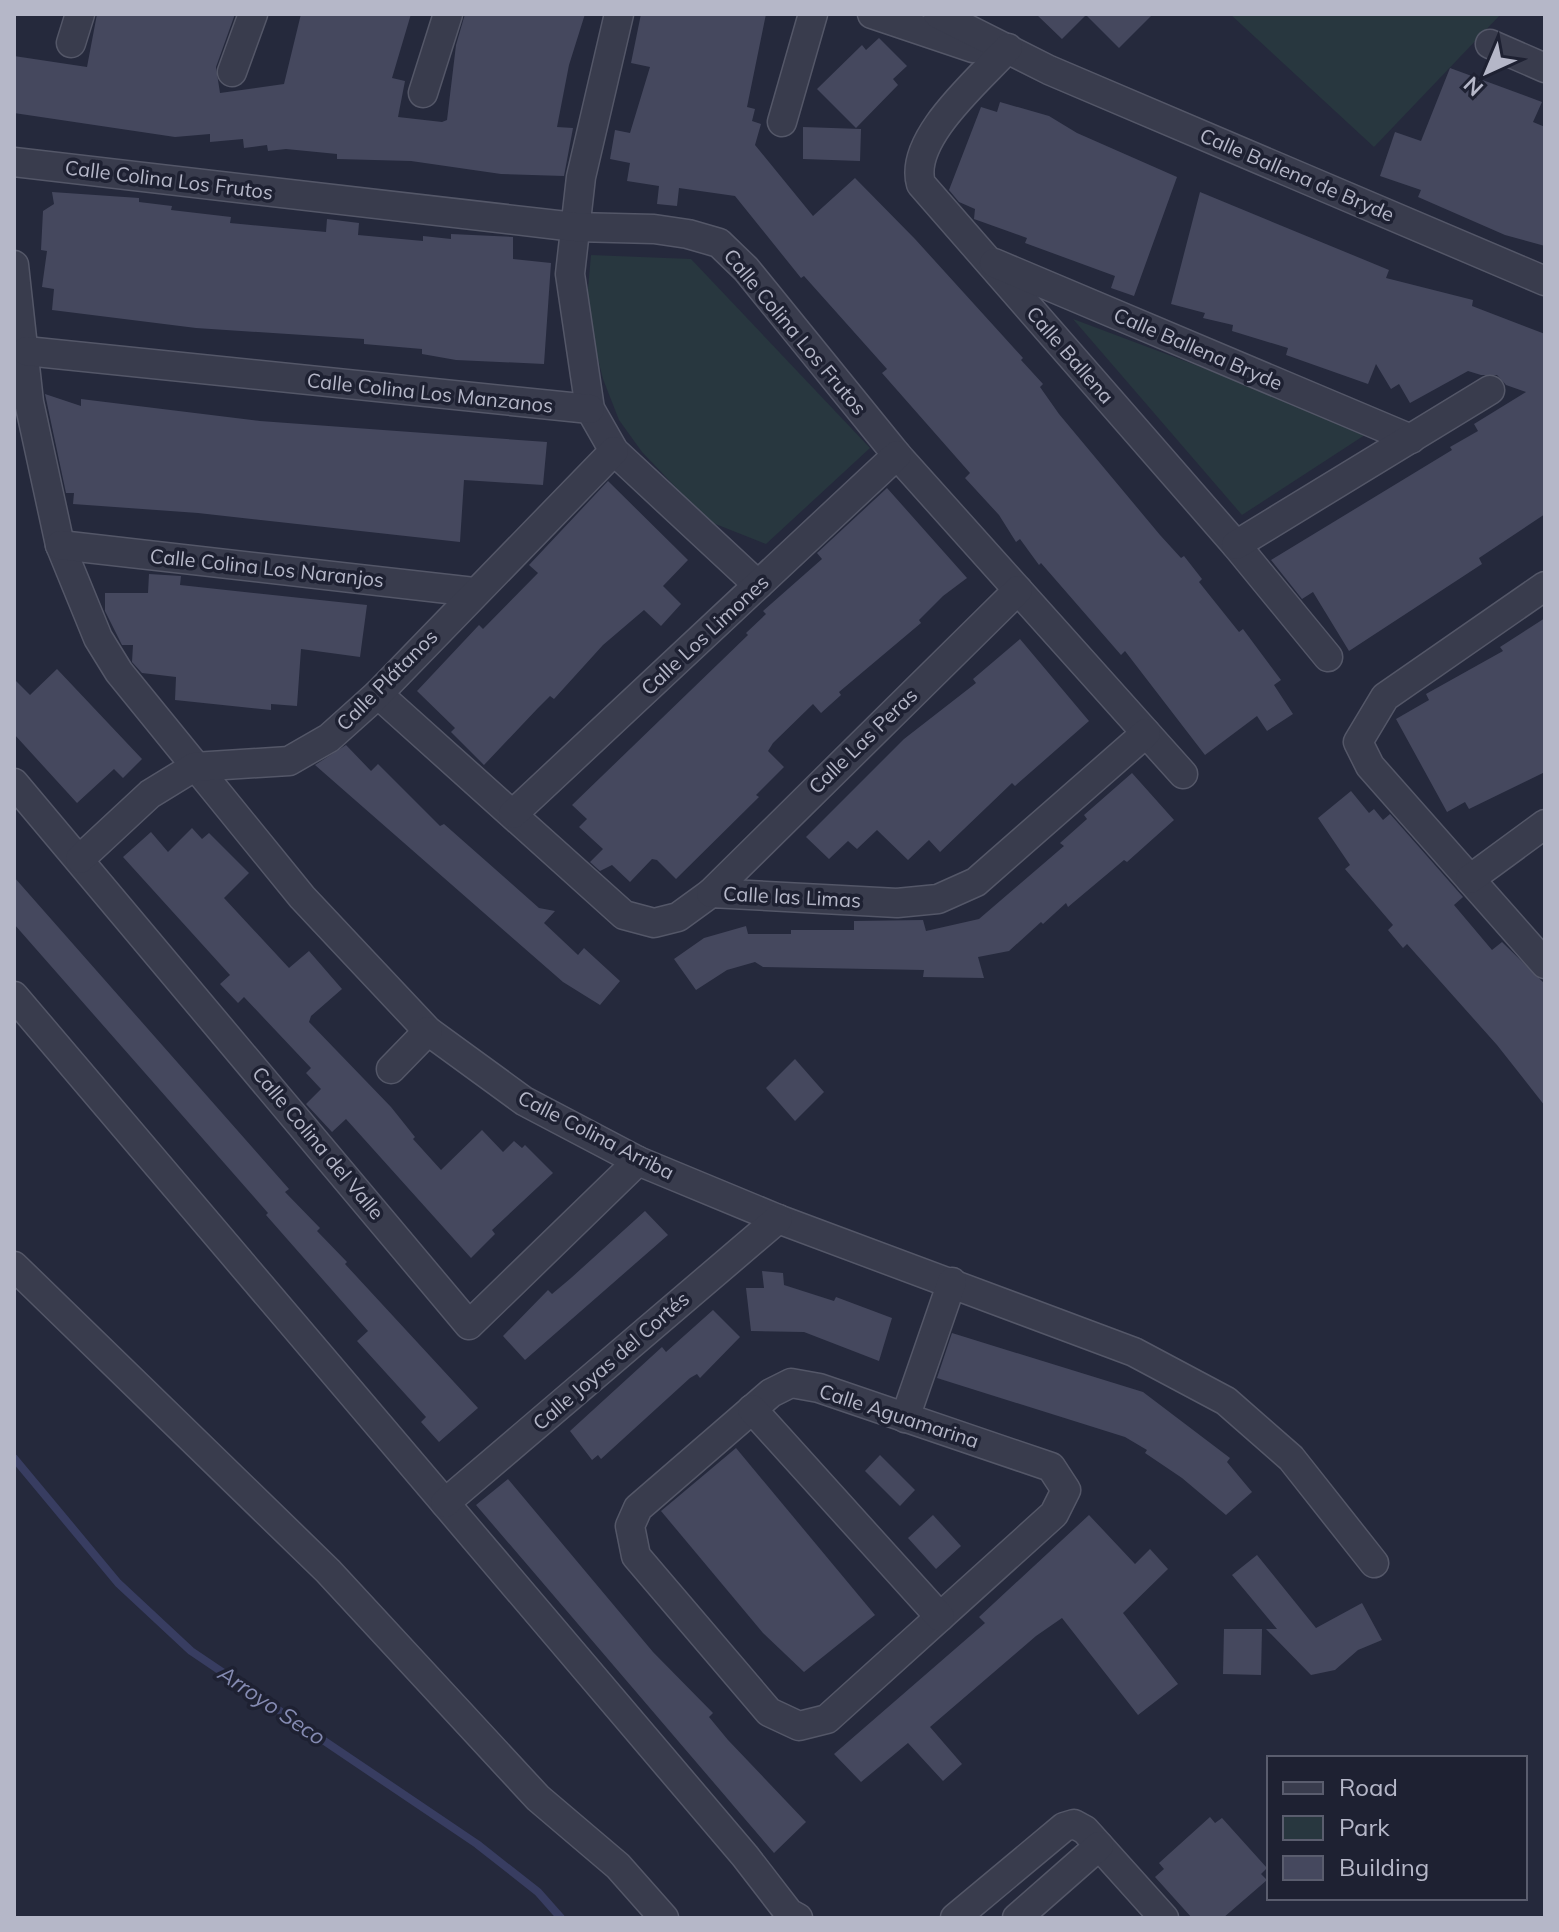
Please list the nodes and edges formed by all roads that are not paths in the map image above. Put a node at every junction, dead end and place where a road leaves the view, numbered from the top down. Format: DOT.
graph roads {
  1 [pos="80,14"];
  2 [pos="253,14"];
  3 [pos="448,14"];
  4 [pos="619,14"];
  5 [pos="813,14"];
  6 [pos="872,14"];
  7 [pos="938,14"];
  8 [pos="71,43"];
  9 [pos="1490,44"];
  10 [pos="1004,52"];
  11 [pos="1545,68"];
  12 [pos="232,72"];
  13 [pos="423,93"];
  14 [pos="782,122"];
  15 [pos="14,162"];
  16 [pos="575,227"];
  17 [pos="986,259"];
  18 [pos="14,265"];
  19 [pos="1545,281"];
  20 [pos="26,351"];
  21 [pos="1490,390"];
  22 [pos="21,409"];
  23 [pos="590,409"];
  24 [pos="1411,439"];
  25 [pos="614,451"];
  26 [pos="897,455"];
  27 [pos="60,545"];
  28 [pos="1236,545"];
  29 [pos="758,585"];
  30 [pos="1545,586"];
  31 [pos="1018,590"];
  32 [pos="474,592"];
  33 [pos="1328,657"];
  34 [pos="378,694"];
  35 [pos="1146,733"];
  36 [pos="194,767"];
  37 [pos="1183,774"];
  38 [pos="14,783"];
  39 [pos="513,814"];
  40 [pos="1545,824"];
  41 [pos="80,859"];
  42 [pos="1470,879"];
  43 [pos="711,893"];
  44 [pos="1545,964"];
  45 [pos="14,996"];
  46 [pos="428,1031"];
  47 [pos="391,1069"];
  48 [pos="638,1161"];
  49 [pos="778,1219"];
  50 [pos="14,1266"];
  51 [pos="952,1282"];
  52 [pos="752,1409"];
  53 [pos="905,1418"];
  54 [pos="445,1503"];
  55 [pos="1374,1563"];
  56 [pos="940,1617"];
  57 [pos="1099,1846"];
  58 [pos="792,1916"];
  59 [pos="664,1918"];
  60 [pos="955,1918"];
  61 [pos="1017,1918"];
  62 [pos="1164,1918"];
  1 -- 8 [label="street"];
  2 -- 12 [label="street"];
  3 -- 13 [label="street"];
  4 -- 16 [label="street"];
  5 -- 14 [label="street"];
  6 -- 10 [label="street"];
  7 -- 10 [label="street"];
  9 -- 11 [label="street"];
  10 -- 17 [label="street, Calle Ballena"];
  10 -- 19 [label="street, Calle Ballena de Bryde"];
  15 -- 16 [label="street, Calle Colina Los Frutos"];
  16 -- 23 [label="street"];
  16 -- 26 [label="street, Calle Colina Los Frutos"];
  17 -- 24 [label="street, Calle Ballena Bryde"];
  17 -- 28 [label="street, Calle Ballena"];
  18 -- 20 [label="street, Calle Colina Arriba"];
  20 -- 22 [label="street, Calle Colina Arriba"];
  20 -- 23 [label="street, Calle Colina Los Manzanos"];
  21 -- 24 [label="street"];
  22 -- 27 [label="street, Calle Colina Arriba"];
  23 -- 25 [label="street"];
  24 -- 28 [label="street"];
  25 -- 29 [label="street"];
  25 -- 32 [label="street, Calle Plátanos"];
  26 -- 29 [label="street, Calle Los Limones"];
  26 -- 31 [label="street, Calle Colina Los Frutos"];
  27 -- 32 [label="street, Calle Colina Los Naranjos"];
  27 -- 36 [label="street, Calle Colina Arriba"];
  28 -- 33 [label="street, Calle Ballena"];
  29 -- 39 [label="street, Calle Los Limones"];
  30 -- 42 [label="street"];
  31 -- 35 [label="street, Calle Colina Los Frutos"];
  31 -- 43 [label="street, Calle Las Peras"];
  32 -- 34 [label="street, Calle Plátanos"];
  34 -- 36 [label="street, Calle Plátanos"];
  34 -- 39 [label="street, Calle las Limas"];
  35 -- 37 [label="street, Calle Colina Los Frutos"];
  35 -- 43 [label="street, Calle las Limas"];
  36 -- 41 [label="street, Calle Plátanos"];
  36 -- 46 [label="street, Calle Colina Arriba"];
  38 -- 41 [label="street, Calle Colina del Valle"];
  39 -- 43 [label="street, Calle las Limas"];
  40 -- 42 [label="street"];
  41 -- 48 [label="street, Calle Colina del Valle"];
  42 -- 44 [label="street"];
  45 -- 54 [label="street"];
  46 -- 47 [label="street"];
  46 -- 48 [label="street, Calle Colina Arriba"];
  48 -- 49 [label="street, Calle Colina Arriba"];
  49 -- 51 [label="street, Calle Colina Arriba"];
  49 -- 54 [label="street, Calle Joyas del Cortés"];
  50 -- 59 [label="street"];
  51 -- 53 [label="street"];
  51 -- 55 [label="street, Calle Colina Arriba"];
  52 -- 53 [label="street, Calle Aguamarina"];
  52 -- 56 [label="street"];
  52 -- 56 [label="street, Calle Aguamarina"];
  53 -- 56 [label="street, Calle Aguamarina"];
  54 -- 58 [label="street"];
  57 -- 60 [label="street"];
  57 -- 61 [label="street"];
  57 -- 62 [label="street"];
}
